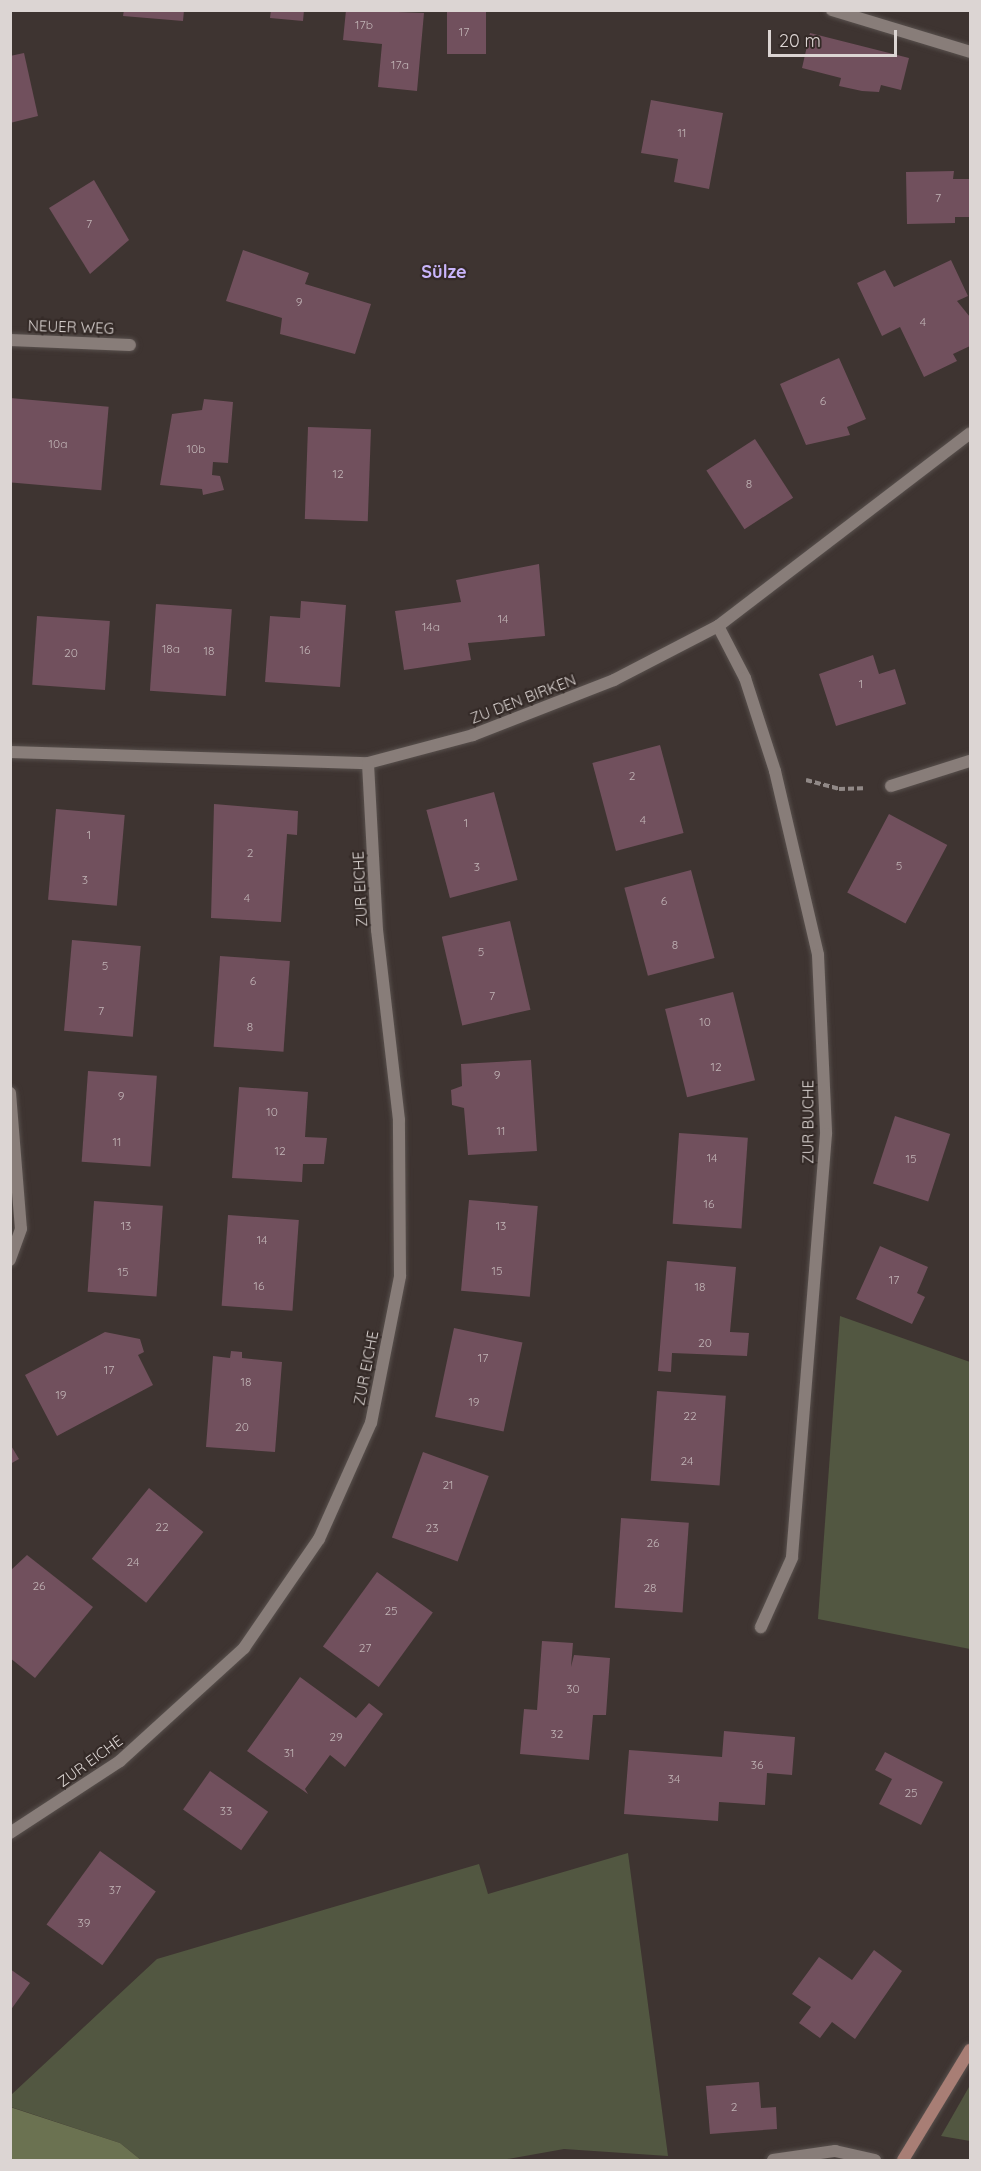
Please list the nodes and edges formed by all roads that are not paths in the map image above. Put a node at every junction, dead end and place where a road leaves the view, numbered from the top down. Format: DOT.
graph roads {
  1 [pos="832,10"];
  2 [pos="970,52"];
  3 [pos="10,340"];
  4 [pos="130,345"];
  5 [pos="970,433"];
  6 [pos="718,626"];
  7 [pos="10,752"];
  8 [pos="970,761"];
  9 [pos="368,763"];
  10 [pos="891,786"];
  11 [pos="10,1093"];
  12 [pos="10,1260"];
  13 [pos="761,1627"];
  14 [pos="10,1833"];
  15 [pos="970,2050"];
  16 [pos="773,2160"];
  17 [pos="875,2160"];
  18 [pos="903,2160"];
  1 -- 2 [label="street"];
  3 -- 4 [label="street, NEUER WEG"];
  5 -- 6 [label="street, ZU DEN BIRKEN"];
  6 -- 9 [label="street, ZU DEN BIRKEN"];
  6 -- 13 [label="street, ZUR BUCHE"];
  7 -- 9 [label="street, ZU DEN BIRKEN"];
  8 -- 10 [label="street"];
  9 -- 14 [label="street, ZUR EICHE"];
  11 -- 12 [label="street"];
  15 -- 18 [label="main road"];
  16 -- 17 [label="street"];
}
